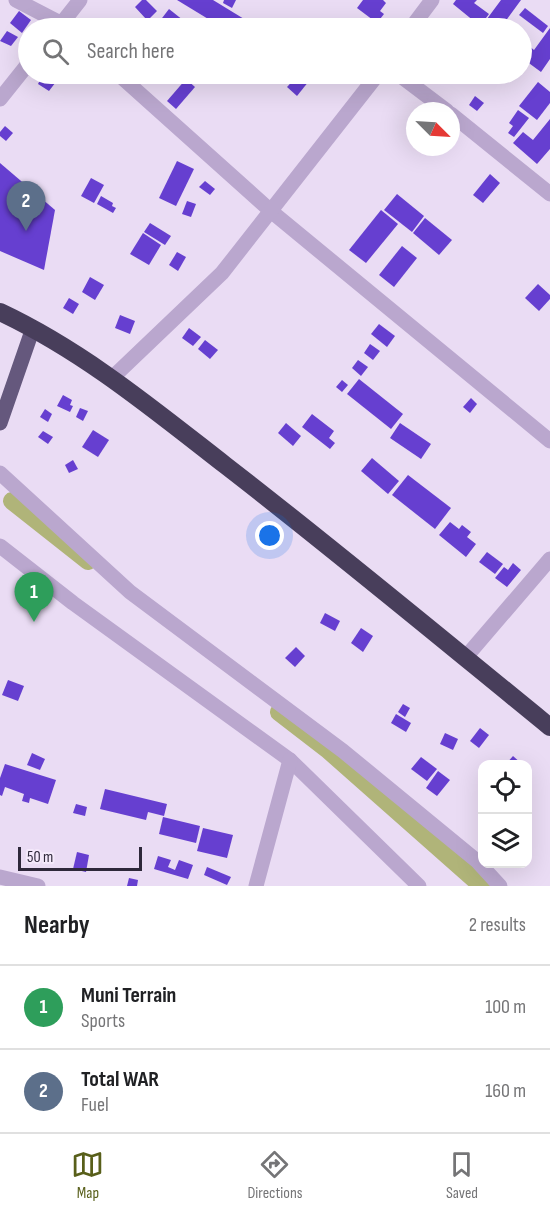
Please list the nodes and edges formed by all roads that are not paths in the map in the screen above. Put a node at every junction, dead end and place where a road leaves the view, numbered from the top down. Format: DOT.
graph roads {
  1 [pos="16,0"];
  2 [pos="80,0"];
  3 [pos="432,0"];
  4 [pos="47,18"];
  5 [pos="69,18"];
  6 [pos="418,18"];
  7 [pos="18,76"];
  8 [pos="129,84"];
  9 [pos="370,84"];
  10 [pos="412,84"];
  11 [pos="0,99"];
  12 [pos="435,102"];
  13 [pos="460,121"];
  14 [pos="550,194"];
  15 [pos="272,212"];
  16 [pos="0,312"];
  17 [pos="33,328"];
  18 [pos="112,378"];
  19 [pos="0,423"];
  20 [pos="550,441"];
  21 [pos="0,473"];
  22 [pos="0,546"];
  23 [pos="550,560"];
  24 [pos="465,658"];
  25 [pos="550,727"];
  26 [pos="290,760"];
  27 [pos="0,878"];
  28 [pos="38,886"];
  29 [pos="256,886"];
  30 [pos="419,886"];
  31 [pos="500,886"];
  1 -- 4 [label="street"];
  2 -- 5 [label="street"];
  3 -- 6 [label="street"];
  7 -- 11 [label="street"];
  8 -- 15 [label="street"];
  9 -- 15 [label="street"];
  10 -- 12 [label="street"];
  13 -- 14 [label="street"];
  15 -- 18 [label="street"];
  15 -- 20 [label="street"];
  16 -- 17 [label="highway"];
  17 -- 18 [label="highway"];
  17 -- 19 [label="main road"];
  18 -- 24 [label="highway"];
  21 -- 31 [label="street"];
  22 -- 26 [label="street"];
  23 -- 24 [label="street"];
  24 -- 25 [label="highway"];
  26 -- 29 [label="street"];
  26 -- 30 [label="street"];
  27 -- 28 [label="street"];
}
